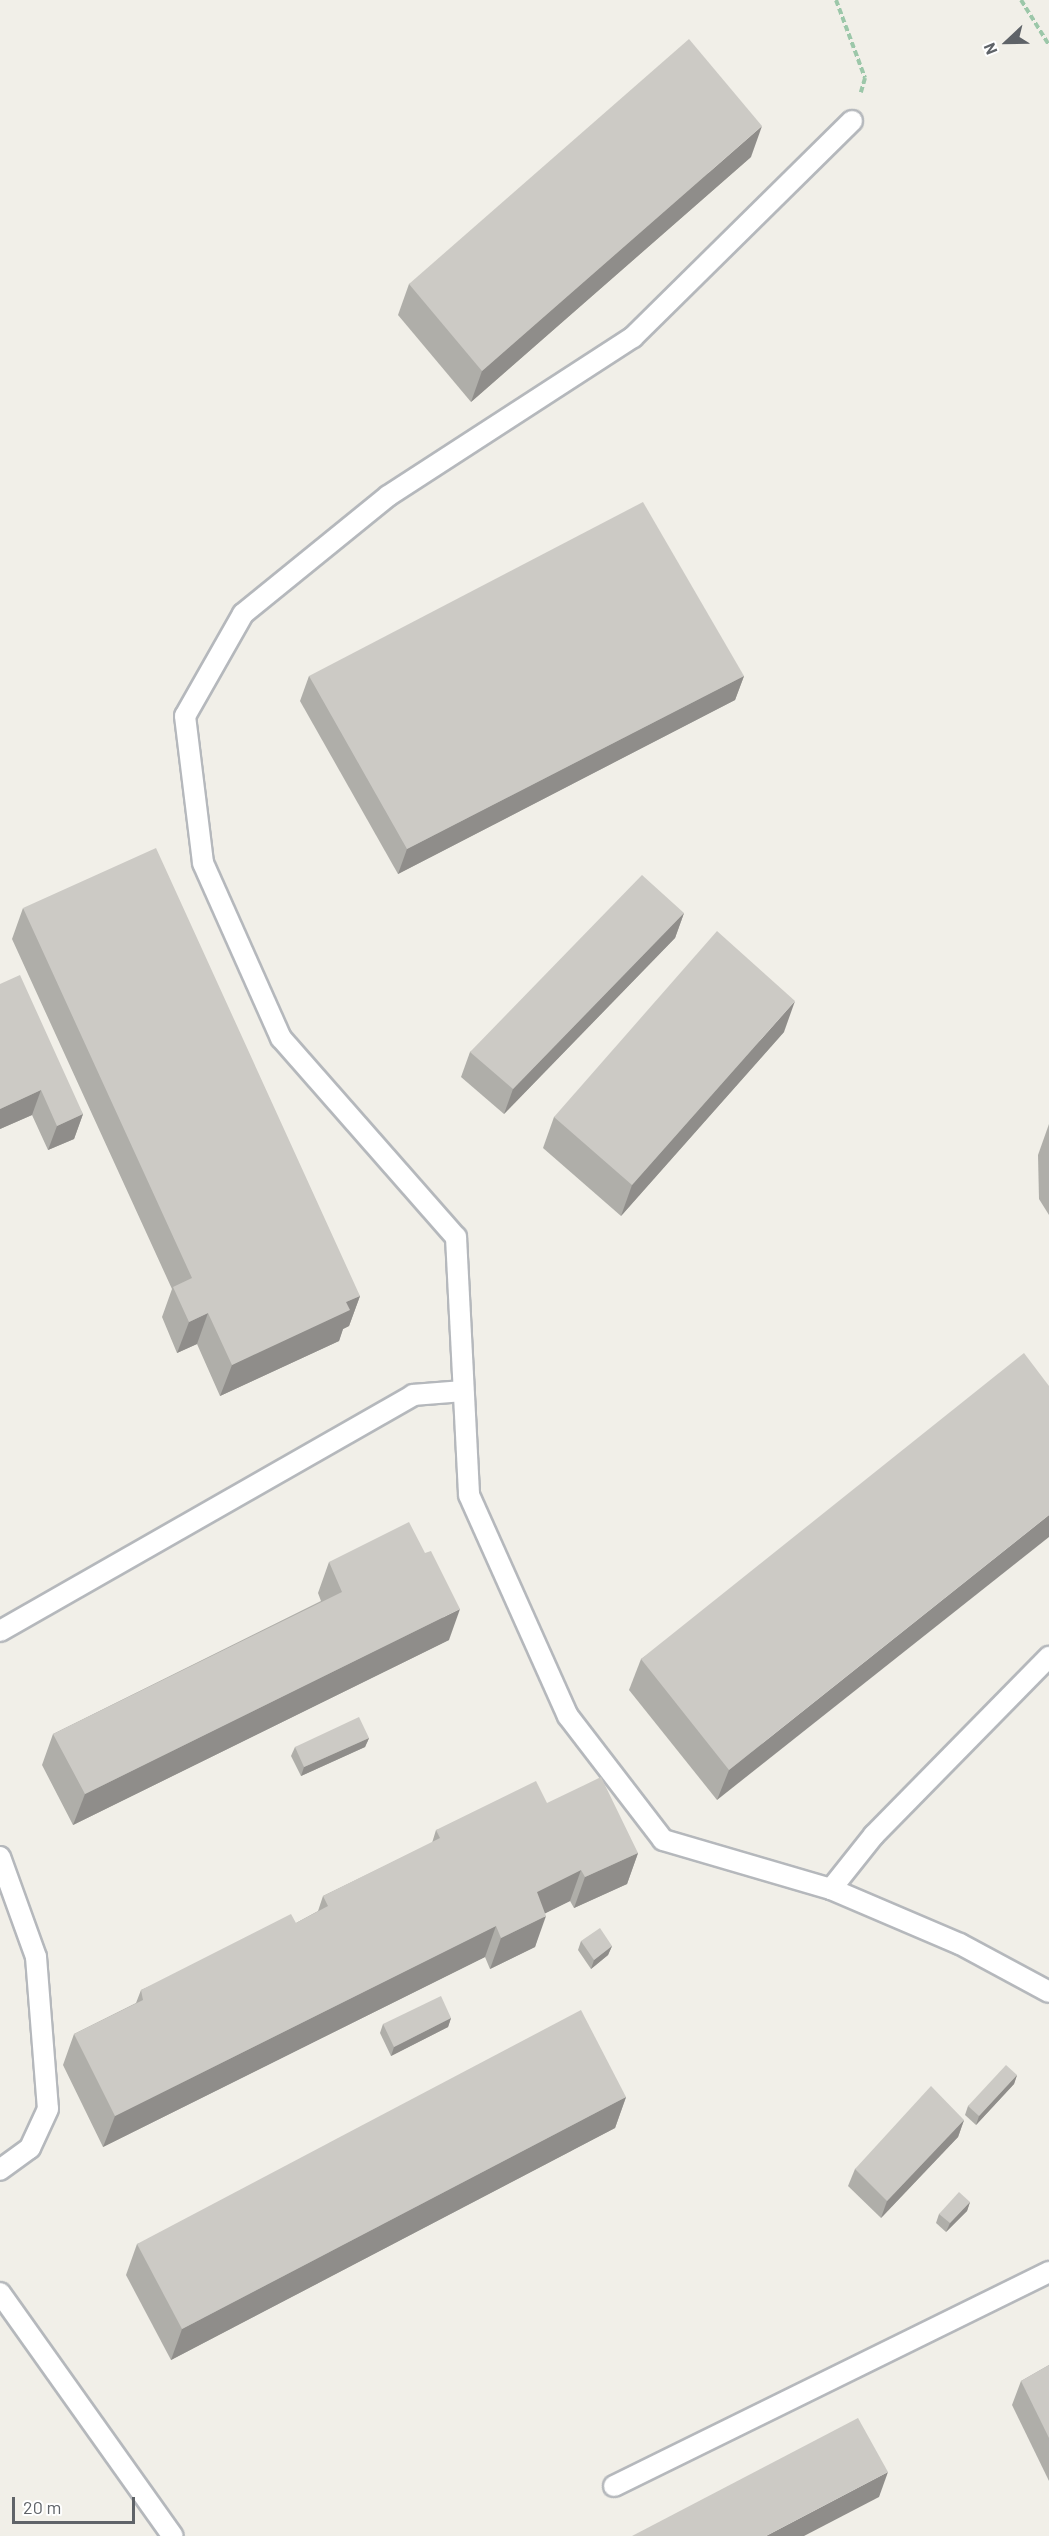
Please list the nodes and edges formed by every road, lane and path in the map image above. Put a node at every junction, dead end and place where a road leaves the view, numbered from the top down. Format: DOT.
graph roads {
  1 [pos="836,0"];
  2 [pos="1021,0"];
  3 [pos="1049,45"];
  4 [pos="852,121"];
  5 [pos="463,1391"];
  6 [pos="0,1632"];
  7 [pos="1049,1657"];
  8 [pos="0,1857"];
  9 [pos="831,1889"];
  10 [pos="1049,1992"];
  11 [pos="0,2170"];
  12 [pos="1049,2272"];
  13 [pos="0,2293"];
  14 [pos="614,2486"];
  15 [pos="173,2536"];
  1 -- 4 [label="path"];
  2 -- 3 [label="path"];
  4 -- 5 [label="lane"];
  5 -- 6 [label="lane"];
  5 -- 9 [label="lane"];
  7 -- 9 [label="lane"];
  8 -- 11 [label="lane"];
  9 -- 10 [label="lane"];
  12 -- 14 [label="lane"];
  13 -- 15 [label="lane"];
}
